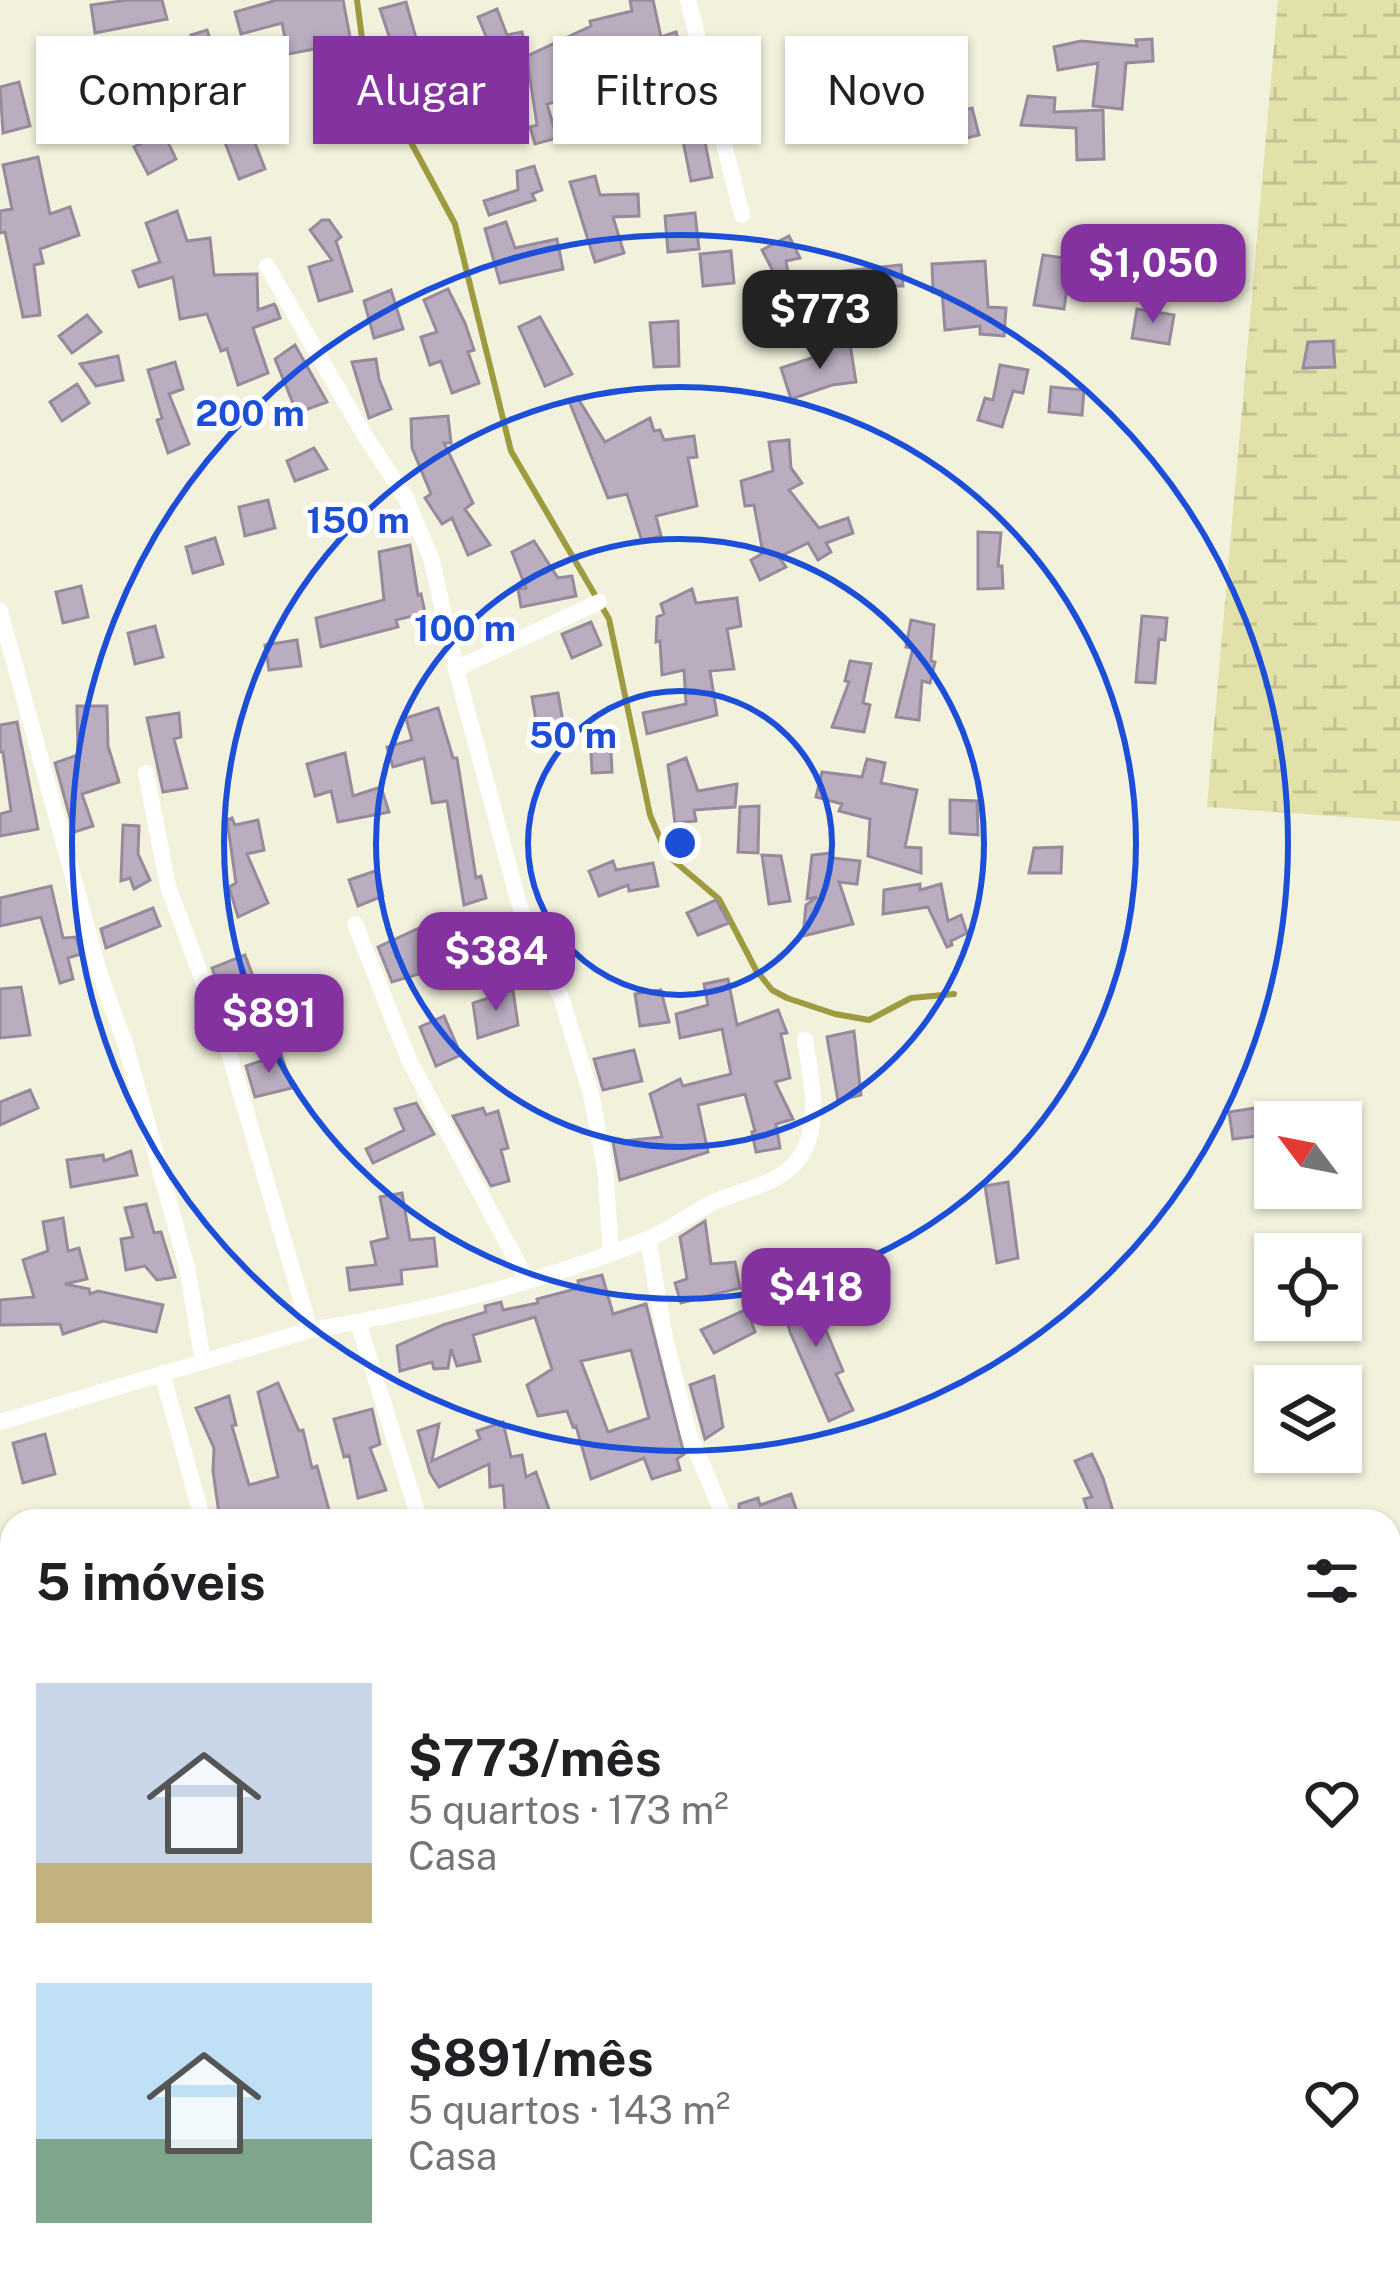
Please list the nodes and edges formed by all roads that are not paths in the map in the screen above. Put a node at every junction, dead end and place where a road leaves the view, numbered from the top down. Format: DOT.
graph roads {
  1 [pos="688,0"];
  2 [pos="742,215"];
  3 [pos="267,266"];
  4 [pos="599,602"];
  5 [pos="0,611"];
  6 [pos="456,669"];
  7 [pos="146,773"];
  8 [pos="355,924"];
  9 [pos="805,1040"];
  10 [pos="648,1239"];
  11 [pos="611,1252"];
  12 [pos="526,1280"];
  13 [pos="358,1322"];
  14 [pos="310,1330"];
  15 [pos="203,1361"];
  16 [pos="162,1373"];
  17 [pos="0,1422"];
  18 [pos="200,1509"];
  19 [pos="416,1509"];
  20 [pos="721,1509"];
  1 -- 2 [label="street"];
  3 -- 6 [label="street"];
  4 -- 6 [label="street"];
  5 -- 15 [label="street"];
  6 -- 11 [label="street"];
  7 -- 14 [label="street"];
  8 -- 12 [label="street"];
  9 -- 10 [label="street"];
  10 -- 11 [label="street"];
  10 -- 20 [label="street"];
  11 -- 12 [label="street"];
  12 -- 13 [label="street"];
  13 -- 14 [label="street"];
  13 -- 19 [label="street"];
  14 -- 15 [label="street"];
  15 -- 16 [label="street"];
  16 -- 17 [label="street"];
  16 -- 18 [label="street"];
}
